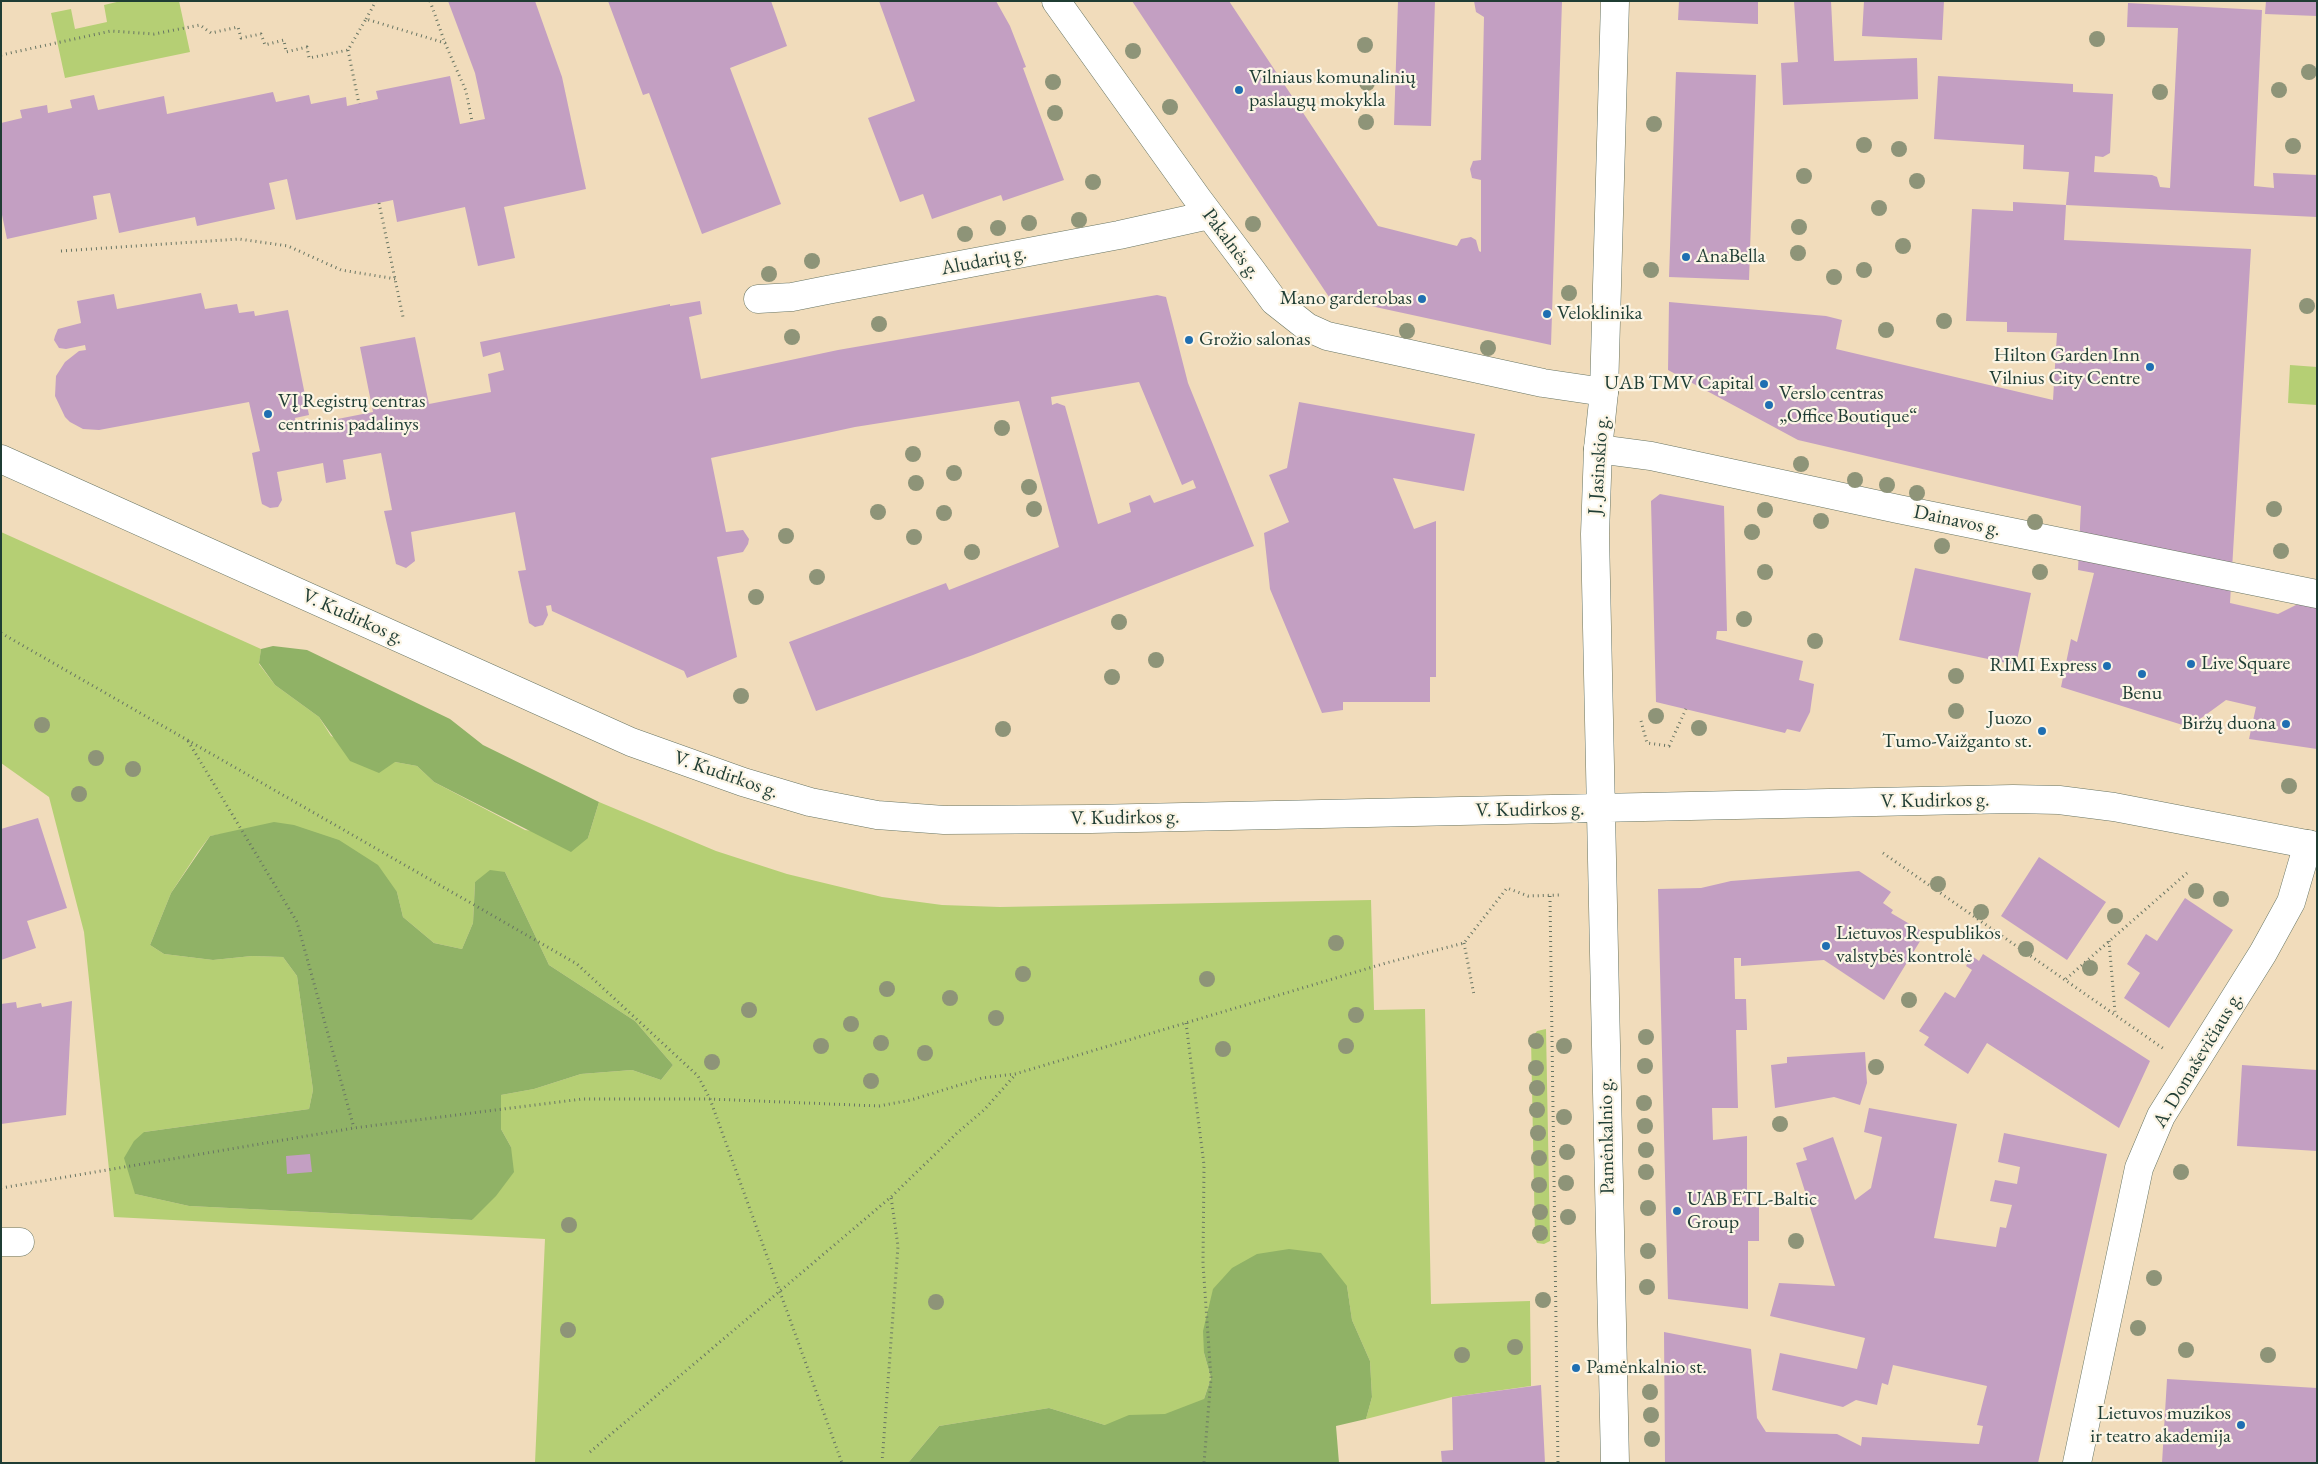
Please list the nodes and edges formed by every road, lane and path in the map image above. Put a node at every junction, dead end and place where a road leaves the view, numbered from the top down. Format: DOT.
graph roads {
  1 [pos="376,1"];
  2 [pos="430,1"];
  3 [pos="1056,1"];
  4 [pos="1615,1"];
  5 [pos="366,18"];
  6 [pos="445,43"];
  7 [pos="348,50"];
  8 [pos="1,55"];
  9 [pos="359,104"];
  10 [pos="472,121"];
  11 [pos="379,203"];
  12 [pos="1209,215"];
  13 [pos="61,252"];
  14 [pos="396,280"];
  15 [pos="758,299"];
  16 [pos="403,317"];
  17 [pos="1604,392"];
  18 [pos="1598,449"];
  19 [pos="1,459"];
  20 [pos="2317,594"];
  21 [pos="1,633"];
  22 [pos="1686,709"];
  23 [pos="1641,721"];
  24 [pos="188,740"];
  25 [pos="1601,809"];
  26 [pos="2312,845"];
  27 [pos="1883,853"];
  28 [pos="2187,873"];
  29 [pos="1550,896"];
  30 [pos="1561,896"];
  31 [pos="2109,941"];
  32 [pos="1464,943"];
  33 [pos="2066,979"];
  34 [pos="1474,995"];
  35 [pos="2115,1013"];
  36 [pos="1186,1023"];
  37 [pos="2191,1068"];
  38 [pos="1015,1074"];
  39 [pos="710,1099"];
  40 [pos="354,1128"];
  41 [pos="1,1188"];
  42 [pos="892,1197"];
  43 [pos="778,1291"];
  44 [pos="590,1452"];
  45 [pos="842,1463"];
  46 [pos="882,1463"];
  47 [pos="1204,1463"];
  48 [pos="1558,1463"];
  49 [pos="1615,1463"];
  50 [pos="2078,1463"];
  1 -- 5 [label="path"];
  2 -- 6 [label="path"];
  3 -- 12 [label="main road, Pakalnės g."];
  4 -- 17 [label="main road, J. Jasinskio g."];
  5 -- 6 [label="path"];
  5 -- 7 [label="path"];
  6 -- 10 [label="path"];
  7 -- 8 [label="path"];
  7 -- 9 [label="path"];
  11 -- 14 [label="path"];
  12 -- 15 [label="main road, Aludarių g."];
  12 -- 17 [label="main road, Pakalnės g."];
  13 -- 14 [label="path"];
  14 -- 16 [label="path"];
  17 -- 18 [label="main road, J. Jasinskio g."];
  18 -- 20 [label="main road, Dainavos g."];
  18 -- 25 [label="main road, J. Jasinskio g."];
  19 -- 25 [label="main road, V. Kudirkos g."];
  21 -- 24 [label="path"];
  22 -- 23 [label="path"];
  24 -- 39 [label="path"];
  24 -- 40 [label="path"];
  25 -- 26 [label="main road, V. Kudirkos g."];
  25 -- 49 [label="main road, Pamėnkalnio g."];
  26 -- 37 [label="main road, A. Domaševičiaus g."];
  27 -- 33 [label="path"];
  28 -- 31 [label="path"];
  29 -- 30 [label="path"];
  29 -- 32 [label="path"];
  29 -- 48 [label="path"];
  31 -- 33 [label="path"];
  31 -- 35 [label="path"];
  32 -- 34 [label="path"];
  32 -- 36 [label="path"];
  33 -- 35 [label="path"];
  35 -- 37 [label="path"];
  36 -- 38 [label="path"];
  36 -- 47 [label="path"];
  37 -- 50 [label="main road, A. Domaševičiaus g."];
  38 -- 39 [label="path"];
  38 -- 42 [label="path"];
  39 -- 40 [label="path"];
  39 -- 43 [label="path"];
  40 -- 41 [label="path"];
  42 -- 43 [label="path"];
  42 -- 46 [label="path"];
  43 -- 44 [label="path"];
  43 -- 45 [label="path"];
}
